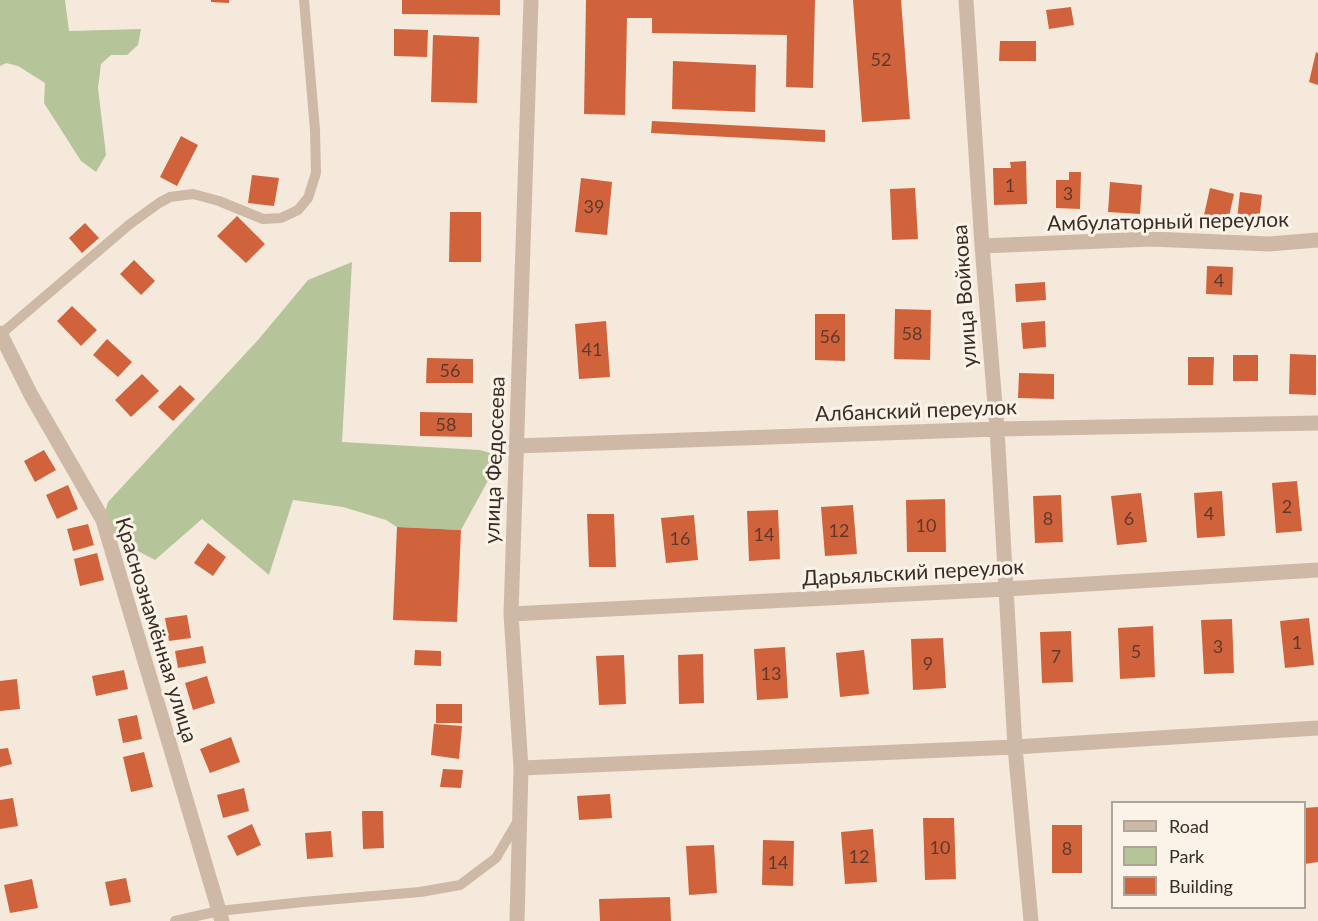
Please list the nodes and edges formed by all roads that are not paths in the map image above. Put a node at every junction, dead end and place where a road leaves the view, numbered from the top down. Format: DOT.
graph roads {
  1 [pos="304,0"];
  2 [pos="531,0"];
  3 [pos="966,0"];
  4 [pos="1318,240"];
  5 [pos="982,246"];
  6 [pos="0,333"];
  7 [pos="1318,423"];
  8 [pos="997,429"];
  9 [pos="516,446"];
  10 [pos="1318,570"];
  11 [pos="1006,589"];
  12 [pos="511,614"];
  13 [pos="1318,728"];
  14 [pos="1016,747"];
  15 [pos="521,768"];
  16 [pos="520,818"];
  17 [pos="220,916"];
  18 [pos="175,921"];
  19 [pos="517,921"];
  20 [pos="1031,921"];
  1 -- 6 [label="lane"];
  2 -- 9 [label="street, улица Федосеева"];
  3 -- 5 [label="street, улица Войкова"];
  4 -- 5 [label="street, Амбулаторный переулок"];
  5 -- 8 [label="street, улица Войкова"];
  6 -- 17 [label="street, Краснознамённая улица"];
  7 -- 8 [label="street, Албанский переулок"];
  8 -- 9 [label="street, Албанский переулок"];
  8 -- 11 [label="street, улица Войкова"];
  9 -- 12 [label="street, улица Федосеева"];
  10 -- 11 [label="street, Дарьяльский переулок"];
  11 -- 12 [label="street, Дарьяльский переулок"];
  11 -- 14 [label="street, улица Войкова"];
  12 -- 15 [label="street, улица Федосеева"];
  13 -- 14 [label="street"];
  14 -- 15 [label="street"];
  14 -- 20 [label="street"];
  15 -- 16 [label="street, улица Федосеева"];
  16 -- 17 [label="lane"];
  16 -- 19 [label="street, улица Федосеева"];
  17 -- 18 [label="lane"];
}
